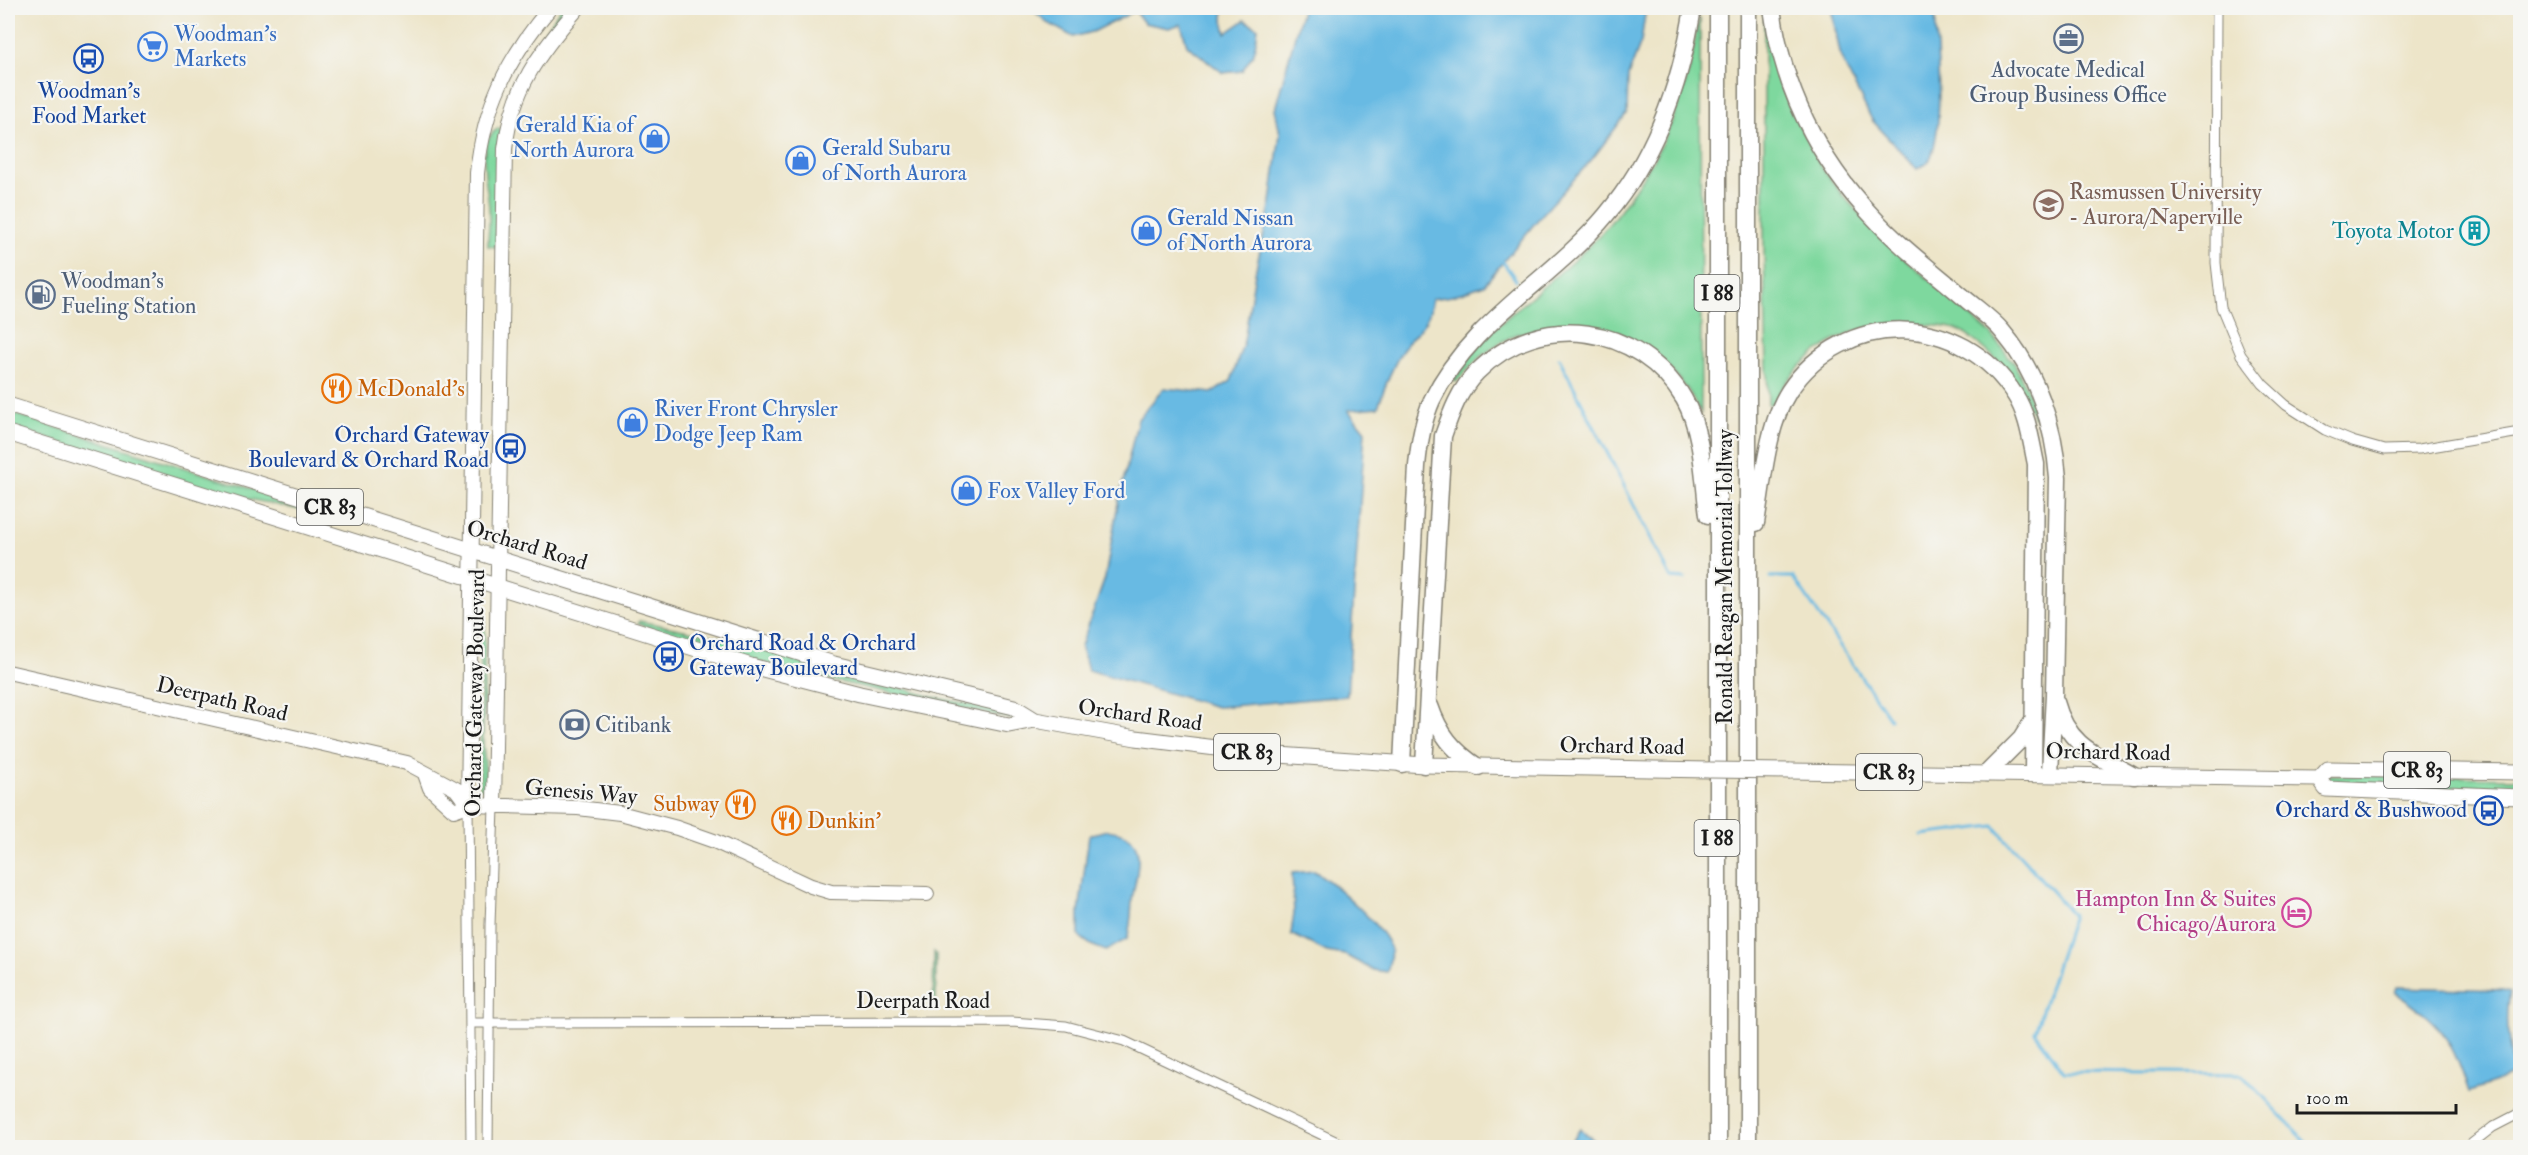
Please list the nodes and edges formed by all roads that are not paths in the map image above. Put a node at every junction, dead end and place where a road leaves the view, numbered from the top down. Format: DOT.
graph roads {
  1 [pos="550,8"];
  2 [pos="578,8"];
  3 [pos="1693,8"];
  4 [pos="1718,8"];
  5 [pos="1748,8"];
  6 [pos="1772,8"];
  7 [pos="2217,8"];
  8 [pos="8,405"];
  9 [pos="2520,432"];
  10 [pos="8,434"];
  11 [pos="471,551"];
  12 [pos="498,560"];
  13 [pos="1748,562"];
  14 [pos="1717,578"];
  15 [pos="471,579"];
  16 [pos="498,587"];
  17 [pos="8,672"];
  18 [pos="2054,695"];
  19 [pos="1428,699"];
  20 [pos="2034,719"];
  21 [pos="1035,720"];
  22 [pos="1402,764"];
  23 [pos="1424,765"];
  24 [pos="1478,766"];
  25 [pos="2520,772"];
  26 [pos="1988,773"];
  27 [pos="2042,773"];
  28 [pos="2134,776"];
  29 [pos="2319,779"];
  30 [pos="2520,797"];
  31 [pos="468,804"];
  32 [pos="494,807"];
  33 [pos="927,894"];
  34 [pos="470,1023"];
  35 [pos="489,1024"];
  36 [pos="2520,1113"];
  37 [pos="471,1148"];
  38 [pos="488,1148"];
  39 [pos="1350,1148"];
  40 [pos="1718,1148"];
  41 [pos="1748,1148"];
  42 [pos="2466,1148"];
  1 -- 11 [label="street, Orchard Gateway Boulevard"];
  2 -- 12 [label="street, Orchard Gateway Boulevard"];
  3 -- 22 [label="highway"];
  4 -- 14 [label="highway, Ronald Reagan Memorial Tollway / I 88"];
  5 -- 13 [label="highway, Ronald Reagan Memorial Tollway / I 88"];
  6 -- 18 [label="highway"];
  7 -- 9 [label="street"];
  8 -- 11 [label="main road, Orchard Road / CR 83"];
  10 -- 15 [label="main road, Orchard Road / CR 83"];
  11 -- 12 [label="main road, Orchard Road / CR 83"];
  11 -- 15 [label="street, Orchard Gateway Boulevard"];
  12 -- 16 [label="street, Orchard Gateway Boulevard"];
  12 -- 21 [label="main road, Orchard Road / CR 83"];
  13 -- 20 [label="highway"];
  13 -- 41 [label="highway, Ronald Reagan Memorial Tollway / I 88"];
  14 -- 19 [label="highway"];
  14 -- 40 [label="highway, Ronald Reagan Memorial Tollway / I 88"];
  15 -- 16 [label="main road, Orchard Road / CR 83"];
  15 -- 31 [label="street, Orchard Gateway Boulevard"];
  16 -- 21 [label="main road, Orchard Road / CR 83"];
  16 -- 32 [label="street, Orchard Gateway Boulevard"];
  17 -- 31 [label="street, Deerpath Road"];
  18 -- 27 [label="highway"];
  18 -- 28 [label="highway"];
  19 -- 23 [label="highway"];
  19 -- 24 [label="highway"];
  20 -- 26 [label="highway"];
  20 -- 27 [label="highway"];
  21 -- 22 [label="main road, Orchard Road / CR 83"];
  22 -- 23 [label="main road, Orchard Road / CR 83"];
  23 -- 24 [label="main road, Orchard Road / CR 83"];
  24 -- 26 [label="main road, Orchard Road / CR 83, bridge"];
  25 -- 29 [label="main road, Orchard Road / CR 83"];
  26 -- 27 [label="main road, Orchard Road / CR 83"];
  27 -- 28 [label="main road, Orchard Road / CR 83"];
  28 -- 29 [label="main road, Orchard Road / CR 83"];
  29 -- 30 [label="main road, Orchard Road / CR 83"];
  31 -- 32 [label="street, Genesis Way"];
  31 -- 34 [label="street, Orchard Gateway Boulevard"];
  32 -- 33 [label="street, Genesis Way"];
  32 -- 35 [label="street, Orchard Gateway Boulevard"];
  34 -- 35 [label="street, Deerpath Road"];
  34 -- 37 [label="street, Orchard Gateway Boulevard"];
  35 -- 38 [label="street, Orchard Gateway Boulevard"];
  35 -- 39 [label="street, Deerpath Road"];
  36 -- 42 [label="street"];
}
